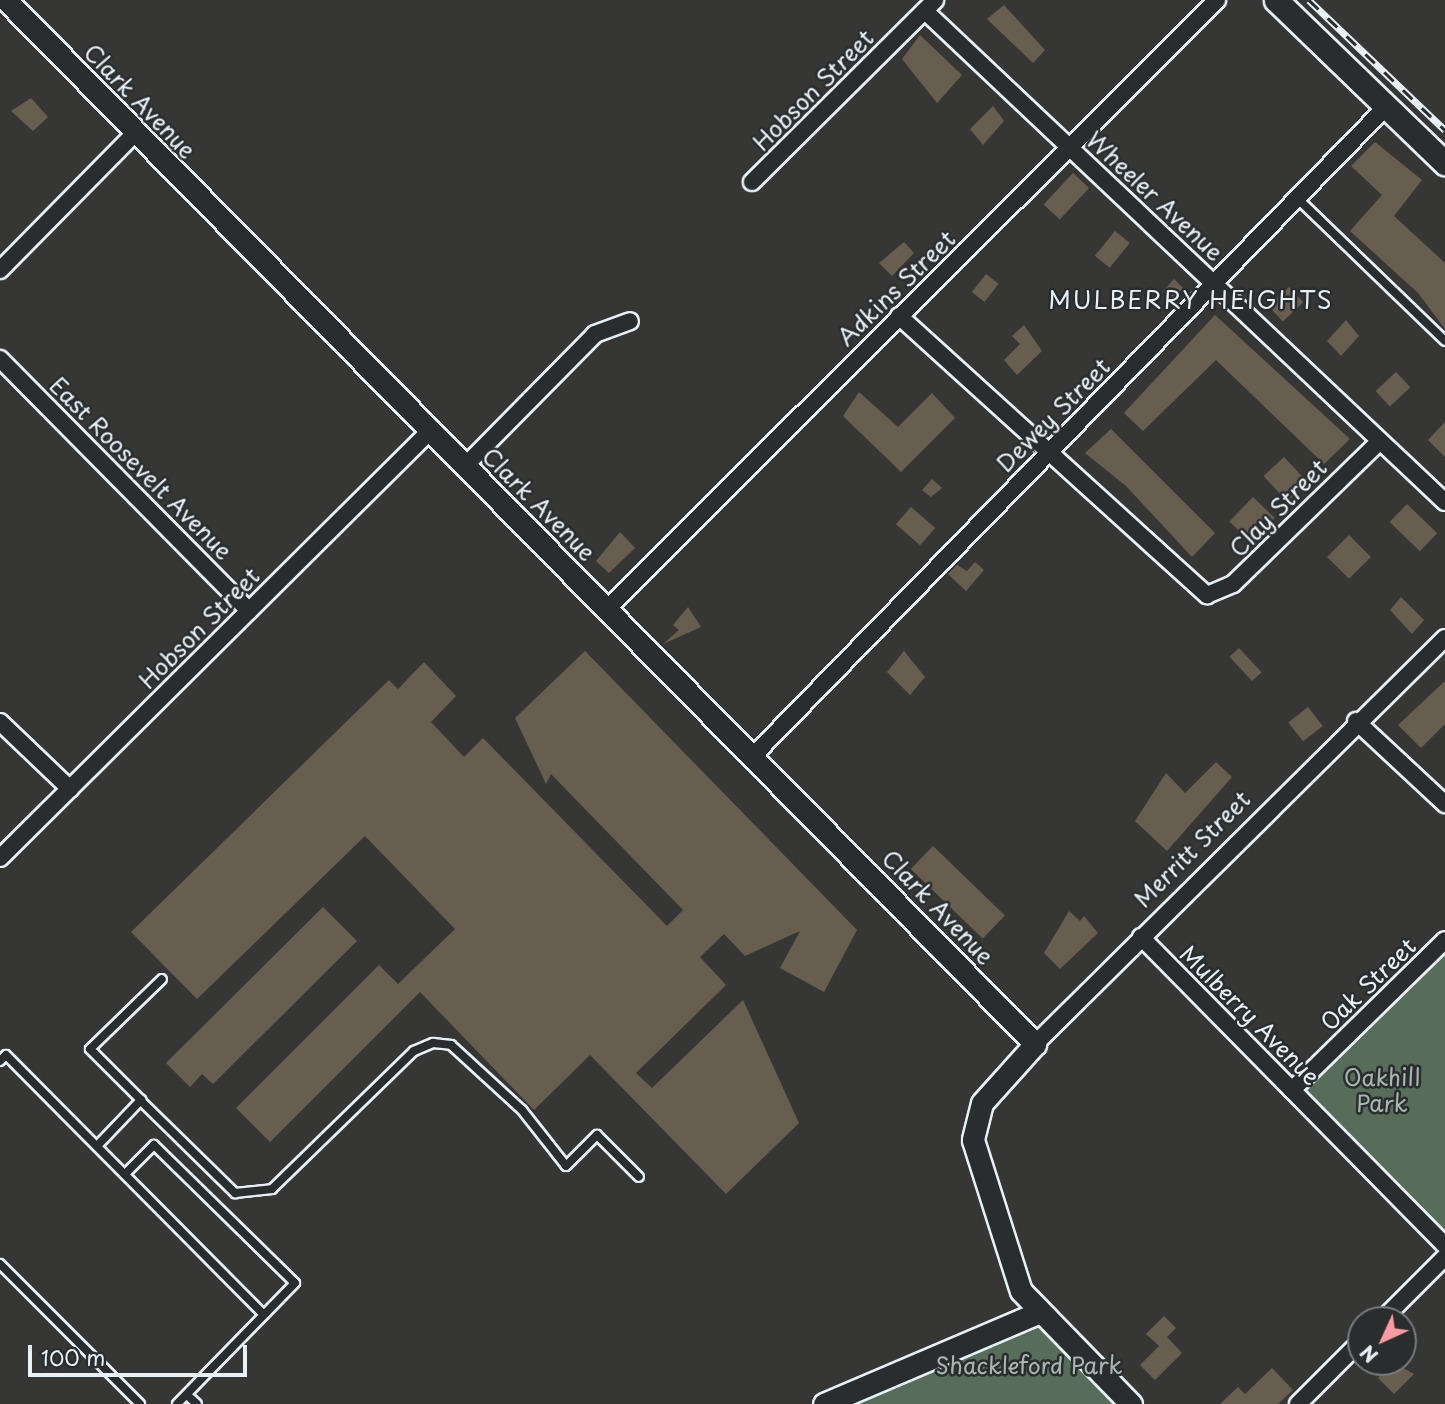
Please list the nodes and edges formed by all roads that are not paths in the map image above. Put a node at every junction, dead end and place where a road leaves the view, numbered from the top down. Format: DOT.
graph roads {
  1 [pos="6,0"];
  2 [pos="1217,0"];
  3 [pos="1276,0"];
  4 [pos="930,5"];
  5 [pos="1386,107"];
  6 [pos="135,133"];
  7 [pos="1070,148"];
  8 [pos="1445,163"];
  9 [pos="752,182"];
  10 [pos="1298,199"];
  11 [pos="0,270"];
  12 [pos="1216,282"];
  13 [pos="899,316"];
  14 [pos="630,321"];
  15 [pos="1445,341"];
  16 [pos="0,359"];
  17 [pos="430,431"];
  18 [pos="1380,441"];
  19 [pos="1044,452"];
  20 [pos="465,466"];
  21 [pos="1445,502"];
  22 [pos="607,609"];
  23 [pos="249,611"];
  24 [pos="1445,638"];
  25 [pos="1356,721"];
  26 [pos="0,722"];
  27 [pos="753,756"];
  28 [pos="69,789"];
  29 [pos="1445,804"];
  30 [pos="0,858"];
  31 [pos="1141,937"];
  32 [pos="1445,940"];
  33 [pos="162,978"];
  34 [pos="1035,1044"];
  35 [pos="0,1061"];
  36 [pos="1292,1090"];
  37 [pos="141,1101"];
  38 [pos="97,1146"];
  39 [pos="125,1174"];
  40 [pos="639,1177"];
  41 [pos="1445,1245"];
  42 [pos="1445,1256"];
  43 [pos="0,1264"];
  44 [pos="1396,1306"];
  45 [pos="1037,1312"];
  46 [pos="264,1315"];
  47 [pos="1347,1355"];
  48 [pos="187,1395"];
  49 [pos="140,1404"];
  50 [pos="177,1404"];
  51 [pos="197,1404"];
  52 [pos="824,1404"];
  53 [pos="1131,1404"];
  54 [pos="1298,1404"];
  1 -- 6 [label="street, Clark Avenue"];
  2 -- 7 [label="street, Adkins Street"];
  3 -- 5 [label="main road"];
  4 -- 7 [label="street, Wheeler Avenue"];
  4 -- 9 [label="street, Hobson Street"];
  5 -- 8 [label="main road"];
  5 -- 10 [label="street, Dewey Street"];
  6 -- 11 [label="street"];
  6 -- 17 [label="street, Clark Avenue"];
  7 -- 12 [label="street, Wheeler Avenue"];
  7 -- 13 [label="street, Adkins Street"];
  10 -- 12 [label="street, Dewey Street"];
  10 -- 15 [label="lane"];
  12 -- 18 [label="street, Wheeler Avenue"];
  12 -- 19 [label="street, Dewey Street"];
  13 -- 19 [label="street"];
  13 -- 22 [label="street, Adkins Street"];
  14 -- 20 [label="street"];
  16 -- 23 [label="street, East Roosevelt Avenue"];
  17 -- 20 [label="street, Clark Avenue"];
  17 -- 23 [label="street, Hobson Street"];
  18 -- 19 [label="street, Clay Street"];
  18 -- 21 [label="street, Wheeler Avenue"];
  19 -- 27 [label="street, Dewey Street"];
  20 -- 22 [label="street, Clark Avenue"];
  22 -- 27 [label="street, Clark Avenue"];
  23 -- 28 [label="street, Hobson Street"];
  24 -- 25 [label="street, Merritt Street"];
  25 -- 29 [label="street"];
  25 -- 31 [label="street, Merritt Street"];
  26 -- 28 [label="street"];
  27 -- 34 [label="street, Clark Avenue"];
  28 -- 30 [label="street, Hobson Street"];
  31 -- 34 [label="street, Merritt Street"];
  31 -- 36 [label="street, Mulberry Avenue"];
  32 -- 36 [label="street, Oak Street"];
  33 -- 37 [label="lane"];
  34 -- 45 [label="street, Merritt Street"];
  35 -- 38 [label="lane"];
  36 -- 41 [label="street, Mulberry Avenue"];
  37 -- 38 [label="lane"];
  37 -- 40 [label="lane"];
  38 -- 39 [label="lane"];
  39 -- 46 [label="lane"];
  39 -- 46 [label="lane"];
  42 -- 44 [label="street"];
  43 -- 49 [label="lane"];
  45 -- 52 [label="street"];
  45 -- 53 [label="street"];
  46 -- 48 [label="lane"];
  47 -- 54 [label="street"];
  48 -- 50 [label="lane"];
  48 -- 51 [label="lane"];
}
